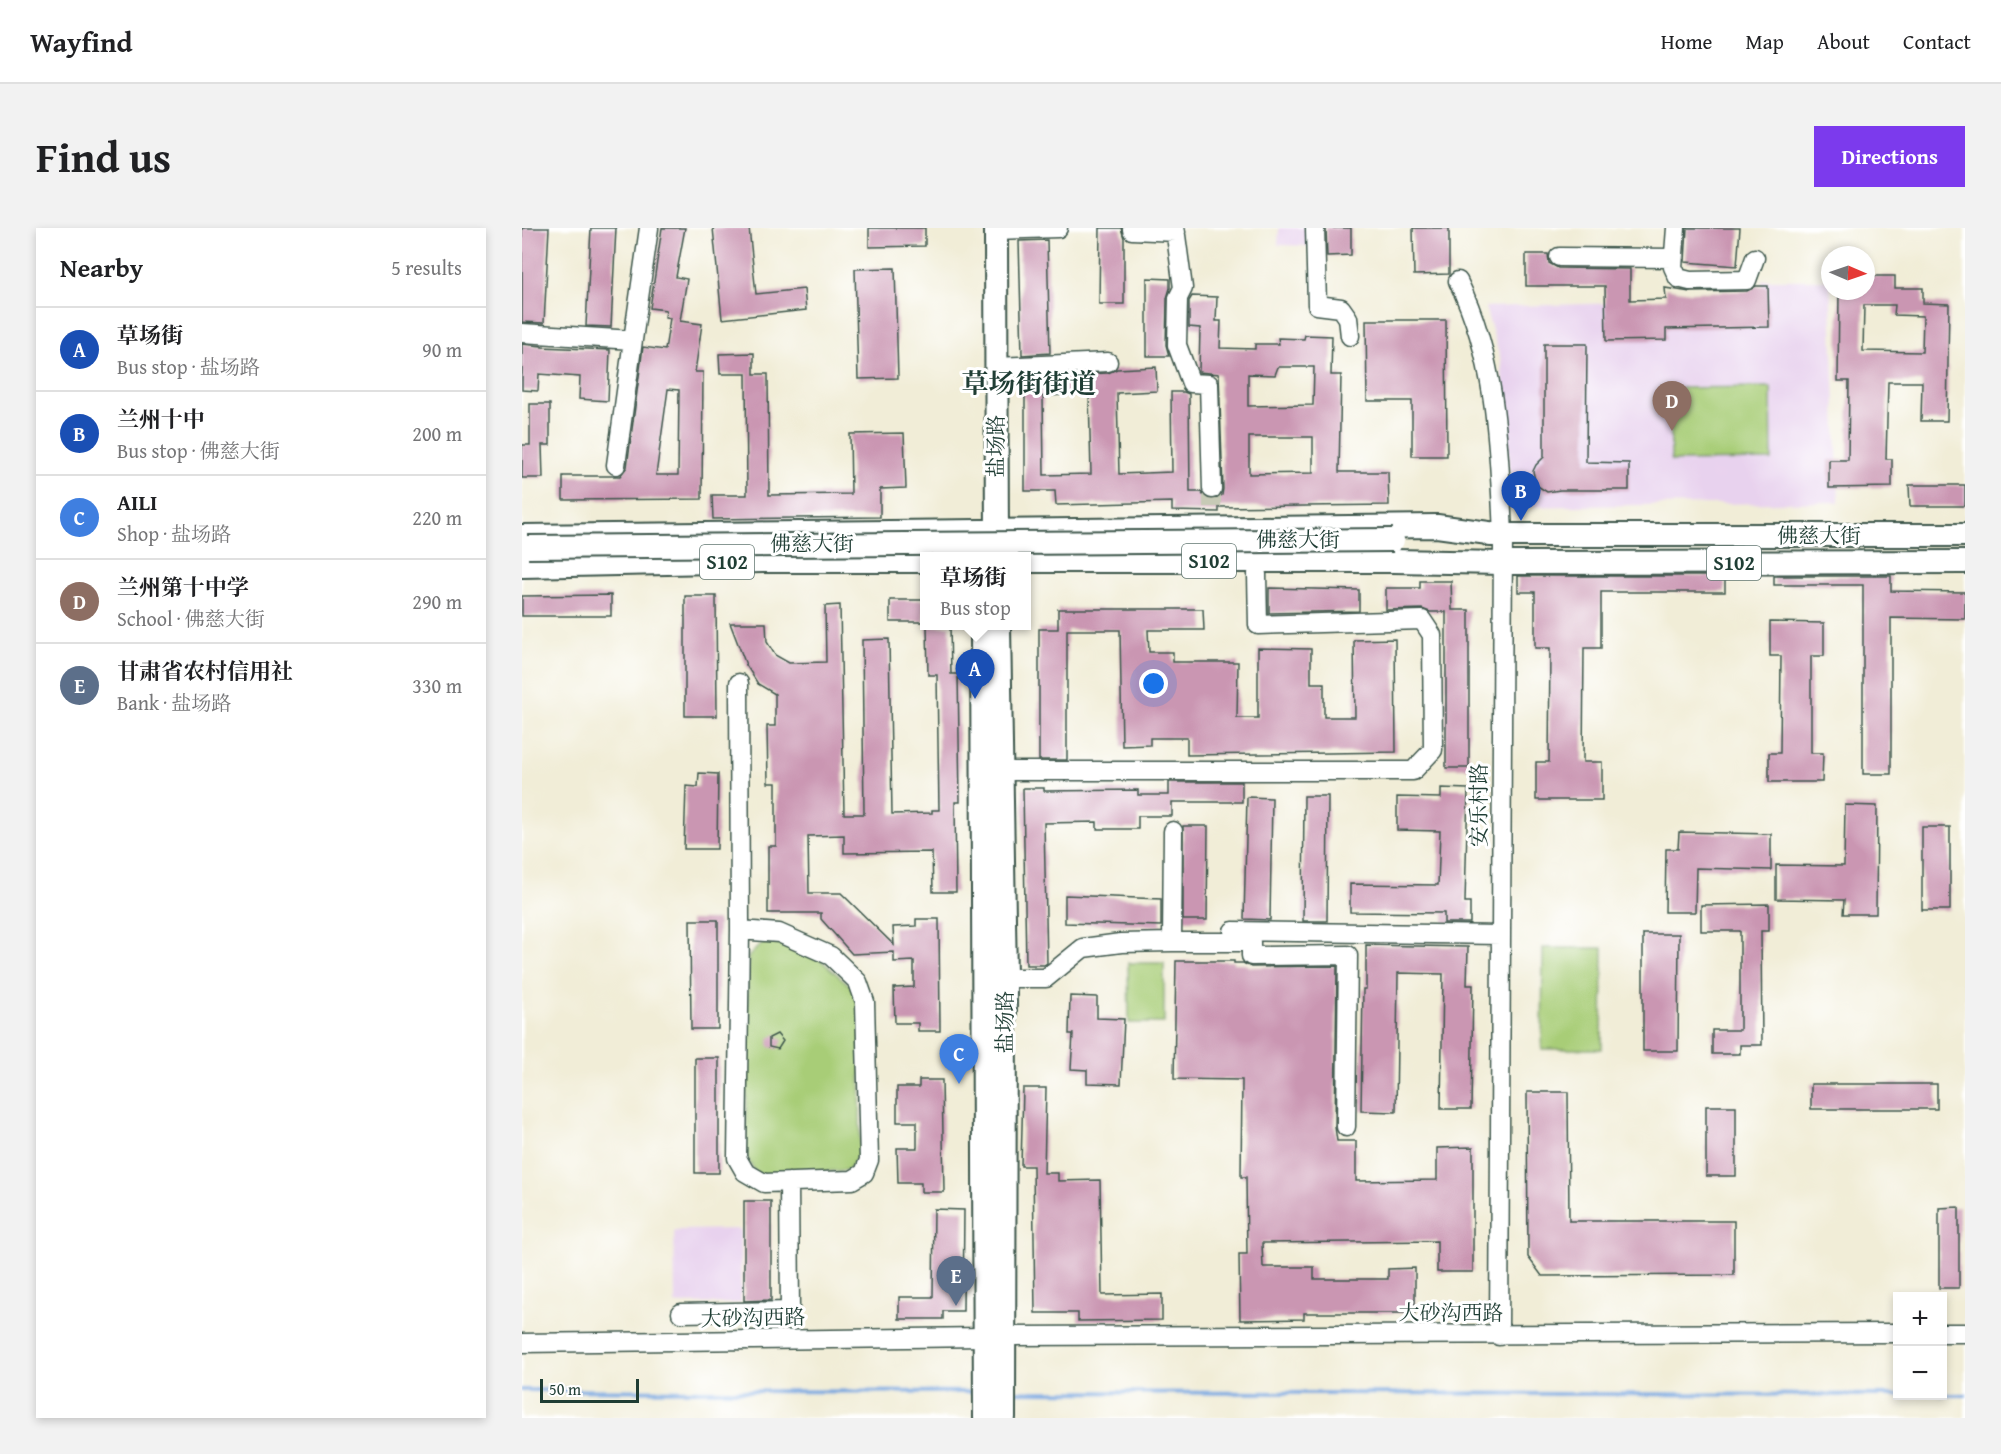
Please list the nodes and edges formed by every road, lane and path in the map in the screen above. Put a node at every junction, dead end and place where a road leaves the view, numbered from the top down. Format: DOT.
graph roads {
  1 [pos="649,228"];
  2 [pos="991,228"];
  3 [pos="1058,228"];
  4 [pos="1132,228"];
  5 [pos="1315,228"];
  6 [pos="1676,228"];
  7 [pos="1176,230"];
  8 [pos="1559,256"];
  9 [pos="1674,258"];
  10 [pos="1755,258"];
  11 [pos="1458,281"];
  12 [pos="522,333"];
  13 [pos="1350,336"];
  14 [pos="633,340"];
  15 [pos="1108,362"];
  16 [pos="996,368"];
  17 [pos="616,465"];
  18 [pos="1212,489"];
  19 [pos="989,530"];
  20 [pos="1503,535"];
  21 [pos="1965,535"];
  22 [pos="1393,550"];
  23 [pos="983,552"];
  24 [pos="996,552"];
  25 [pos="1031,552"];
  26 [pos="920,553"];
  27 [pos="524,556"];
  28 [pos="920,561"];
  29 [pos="1031,561"];
  30 [pos="1965,562"];
  31 [pos="1502,563"];
  32 [pos="920,574"];
  33 [pos="1031,574"];
  34 [pos="1257,574"];
  35 [pos="982,630"];
  36 [pos="999,630"];
  37 [pos="740,683"];
  38 [pos="1002,771"];
  39 [pos="1173,831"];
  40 [pos="740,930"];
  41 [pos="1501,934"];
  42 [pos="1172,937"];
  43 [pos="1005,978"];
  44 [pos="1346,1127"];
  45 [pos="789,1182"];
  46 [pos="681,1312"];
  47 [pos="1893,1333"];
  48 [pos="1947,1333"];
  49 [pos="1965,1333"];
  50 [pos="1499,1336"];
  51 [pos="522,1344"];
  52 [pos="994,1347"];
  53 [pos="994,1418"];
  1 -- 14 [label="street"];
  2 -- 3 [label="street"];
  2 -- 16 [label="main road, 盐场路"];
  2 -- 19 [label="main road, 盐场路"];
  4 -- 7 [label="street"];
  5 -- 13 [label="street"];
  6 -- 9 [label="street"];
  7 -- 18 [label="street"];
  8 -- 9 [label="street"];
  9 -- 10 [label="street"];
  11 -- 20 [label="street, 安乐村路"];
  12 -- 14 [label="street"];
  14 -- 17 [label="street"];
  15 -- 16 [label="street"];
  16 -- 19 [label="main road, 盐场路"];
  19 -- 20 [label="main road"];
  19 -- 23 [label="main road, 盐场路"];
  19 -- 24 [label="main road, 盐场路"];
  19 -- 27 [label="main road"];
  20 -- 21 [label="main road, 佛慈大街 / S102"];
  20 -- 22 [label="main road, 佛慈大街 / S102"];
  20 -- 31 [label="street, 安乐村路"];
  22 -- 25 [label="main road, 佛慈大街 / S102, bridge"];
  22 -- 29 [label="main road, 佛慈大街 / S102"];
  22 -- 31 [label="main road, 佛慈大街 / S102"];
  26 -- 27 [label="main road, 佛慈大街 / S102, bridge"];
  27 -- 28 [label="main road, 佛慈大街 / S102"];
  27 -- 32 [label="main road"];
  30 -- 31 [label="main road, 佛慈大街 / S102"];
  31 -- 34 [label="main road"];
  31 -- 41 [label="street, 安乐村路"];
  33 -- 34 [label="main road"];
  34 -- 38 [label="street"];
  35 -- 52 [label="main road, 盐场路"];
  36 -- 38 [label="main road, 盐场路"];
  37 -- 40 [label="street"];
  38 -- 43 [label="main road, 盐场路"];
  39 -- 42 [label="street"];
  40 -- 45 [label="street"];
  40 -- 45 [label="street"];
  41 -- 42 [label="street"];
  41 -- 50 [label="street, 安乐村路"];
  42 -- 43 [label="street"];
  42 -- 44 [label="street"];
  43 -- 52 [label="main road, 盐场路"];
  45 -- 46 [label="street"];
  47 -- 50 [label="street, 大砂沟西路"];
  48 -- 49 [label="street"];
  50 -- 52 [label="street, 大砂沟西路"];
  51 -- 52 [label="street, 大砂沟西路"];
  52 -- 53 [label="main road, 盐场路"];
}
